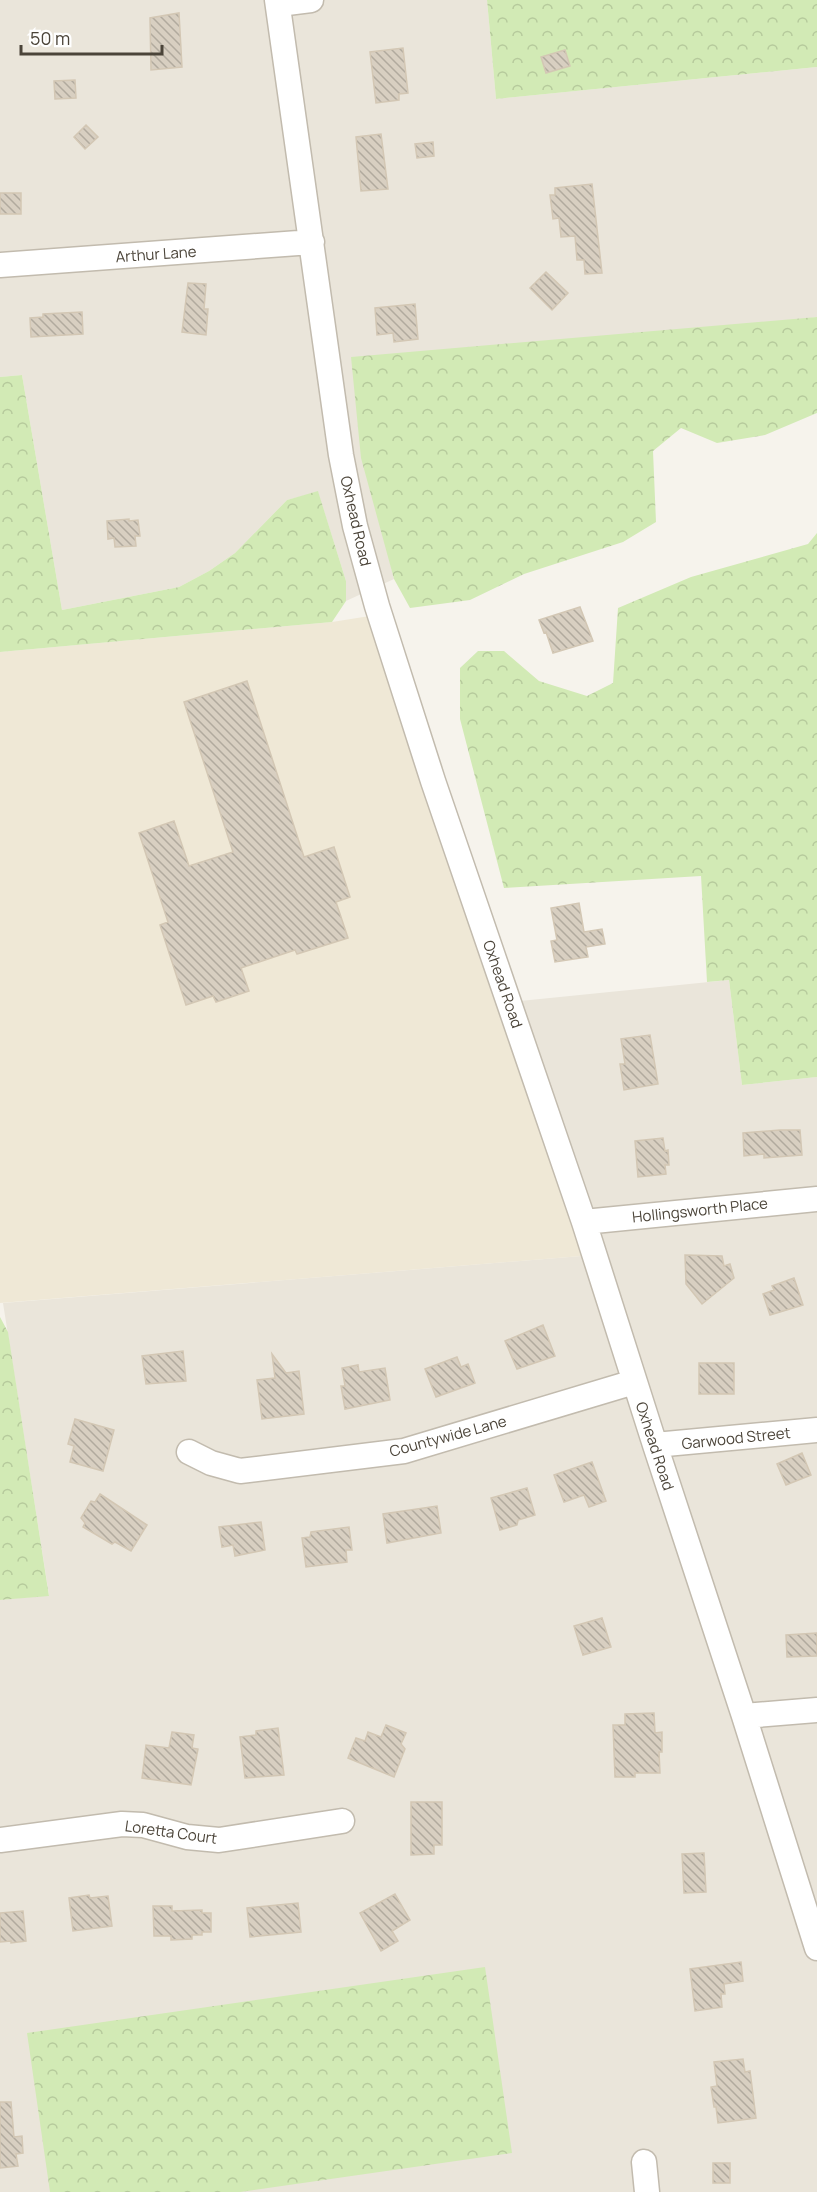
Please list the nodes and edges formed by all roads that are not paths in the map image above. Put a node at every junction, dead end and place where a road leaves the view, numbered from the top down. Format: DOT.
graph roads {
  1 [pos="311,0"];
  2 [pos="278,1"];
  3 [pos="312,242"];
  4 [pos="0,265"];
  5 [pos="817,1199"];
  6 [pos="584,1222"];
  7 [pos="634,1382"];
  8 [pos="817,1430"];
  9 [pos="654,1445"];
  10 [pos="189,1452"];
  11 [pos="817,1710"];
  12 [pos="744,1716"];
  13 [pos="342,1821"];
  14 [pos="0,1840"];
  15 [pos="817,1948"];
  16 [pos="644,2162"];
  17 [pos="647,2192"];
  1 -- 2 [label="street"];
  2 -- 3 [label="street, Oxhead Road"];
  3 -- 4 [label="street, Arthur Lane"];
  3 -- 6 [label="street, Oxhead Road"];
  5 -- 6 [label="street, Hollingsworth Place"];
  6 -- 7 [label="street, Oxhead Road"];
  7 -- 9 [label="street, Oxhead Road"];
  7 -- 10 [label="street, Countywide Lane"];
  8 -- 9 [label="street, Garwood Street"];
  9 -- 12 [label="street, Oxhead Road"];
  11 -- 12 [label="street"];
  12 -- 15 [label="street, Oxhead Road"];
  13 -- 14 [label="street, Loretta Court"];
  16 -- 17 [label="street"];
}
